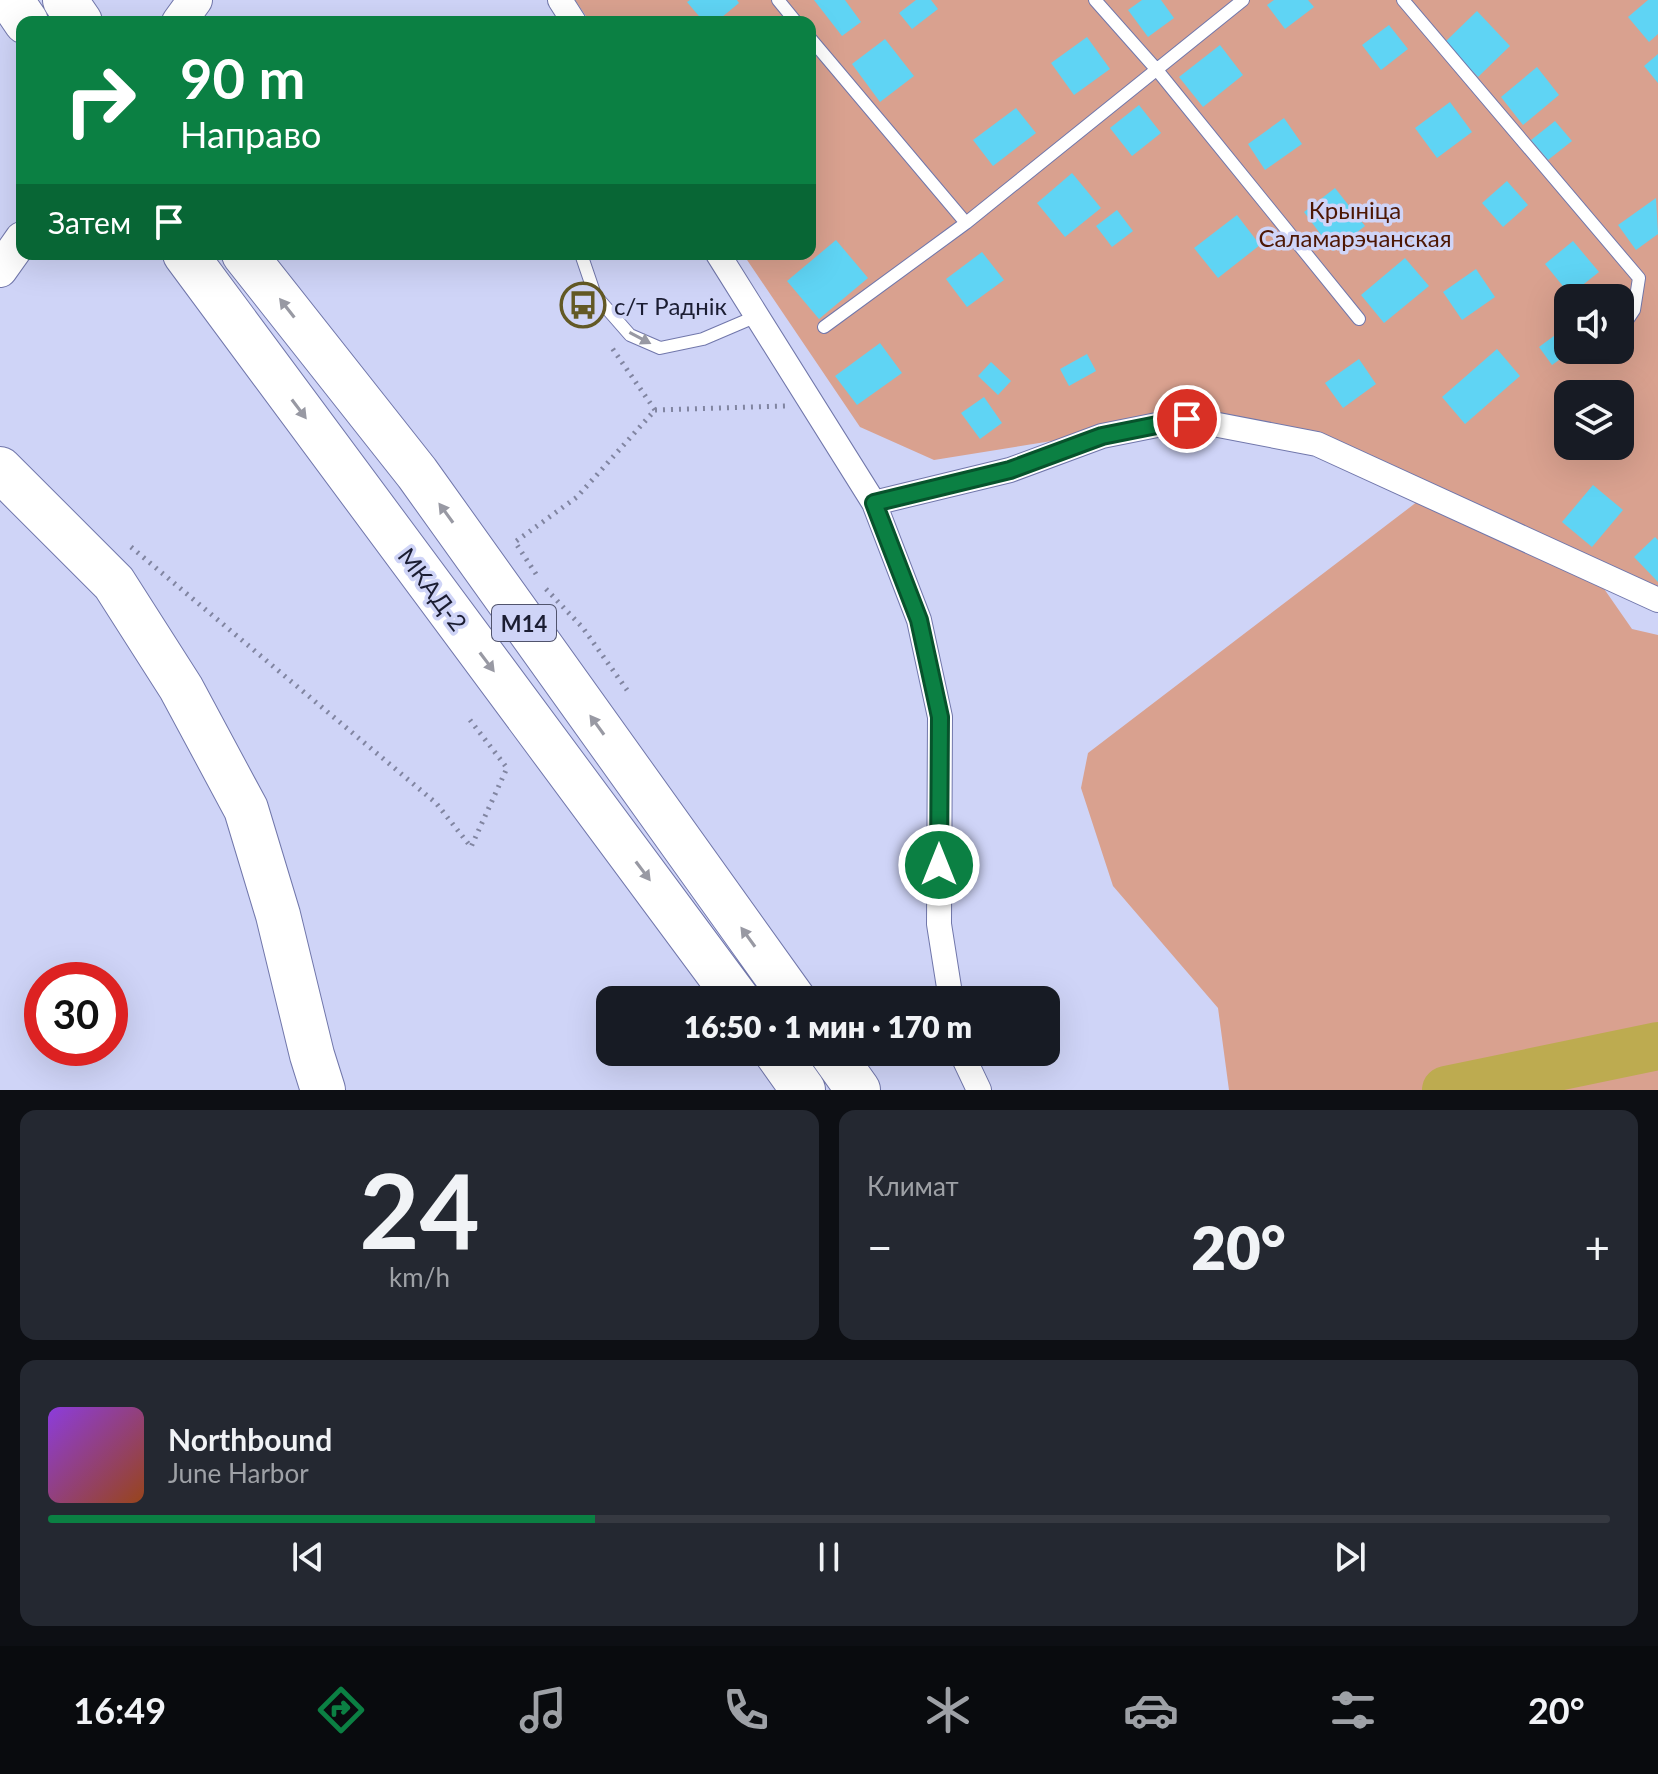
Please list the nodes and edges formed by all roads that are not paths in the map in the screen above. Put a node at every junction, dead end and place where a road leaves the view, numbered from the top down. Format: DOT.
graph roads {
  1 [pos="778,0"];
  2 [pos="1095,0"];
  3 [pos="1243,0"];
  4 [pos="1403,0"];
  5 [pos="791,16"];
  6 [pos="816,45"];
  7 [pos="1157,70"];
  8 [pos="966,223"];
  9 [pos="16,247"];
  10 [pos="189,260"];
  11 [pos="249,260"];
  12 [pos="583,260"];
  13 [pos="722,260"];
  14 [pos="0,270"];
  15 [pos="1634,310"];
  16 [pos="757,316"];
  17 [pos="1359,319"];
  18 [pos="824,327"];
  19 [pos="0,469"];
  20 [pos="874,503"];
  21 [pos="1658,600"];
  22 [pos="727,986"];
  23 [pos="784,986"];
  24 [pos="949,986"];
  25 [pos="770,1066"];
  26 [pos="786,1066"];
  27 [pos="841,1066"];
  28 [pos="968,1066"];
  29 [pos="323,1090"];
  30 [pos="782,1090"];
  31 [pos="803,1090"];
  32 [pos="858,1090"];
  33 [pos="979,1090"];
  1 -- 5 [label="lane"];
  2 -- 7 [label="lane"];
  3 -- 7 [label="lane"];
  4 -- 15 [label="lane"];
  6 -- 8 [label="lane"];
  7 -- 8 [label="lane"];
  7 -- 17 [label="lane"];
  8 -- 18 [label="lane"];
  9 -- 14 [label="main road"];
  10 -- 22 [label="highway, МКАД-2 / М14, one-way"];
  23 -- 11 [label="highway, М14, one-way"];
  12 -- 16 [label="lane, one-way"];
  13 -- 16 [label="street"];
  16 -- 20 [label="street"];
  19 -- 29 [label="highway"];
  20 -- 21 [label="street"];
  20 -- 24 [label="street"];
  25 -- 30 [label="highway"];
  26 -- 31 [label="highway"];
  27 -- 32 [label="highway"];
  28 -- 33 [label="street"];
}
